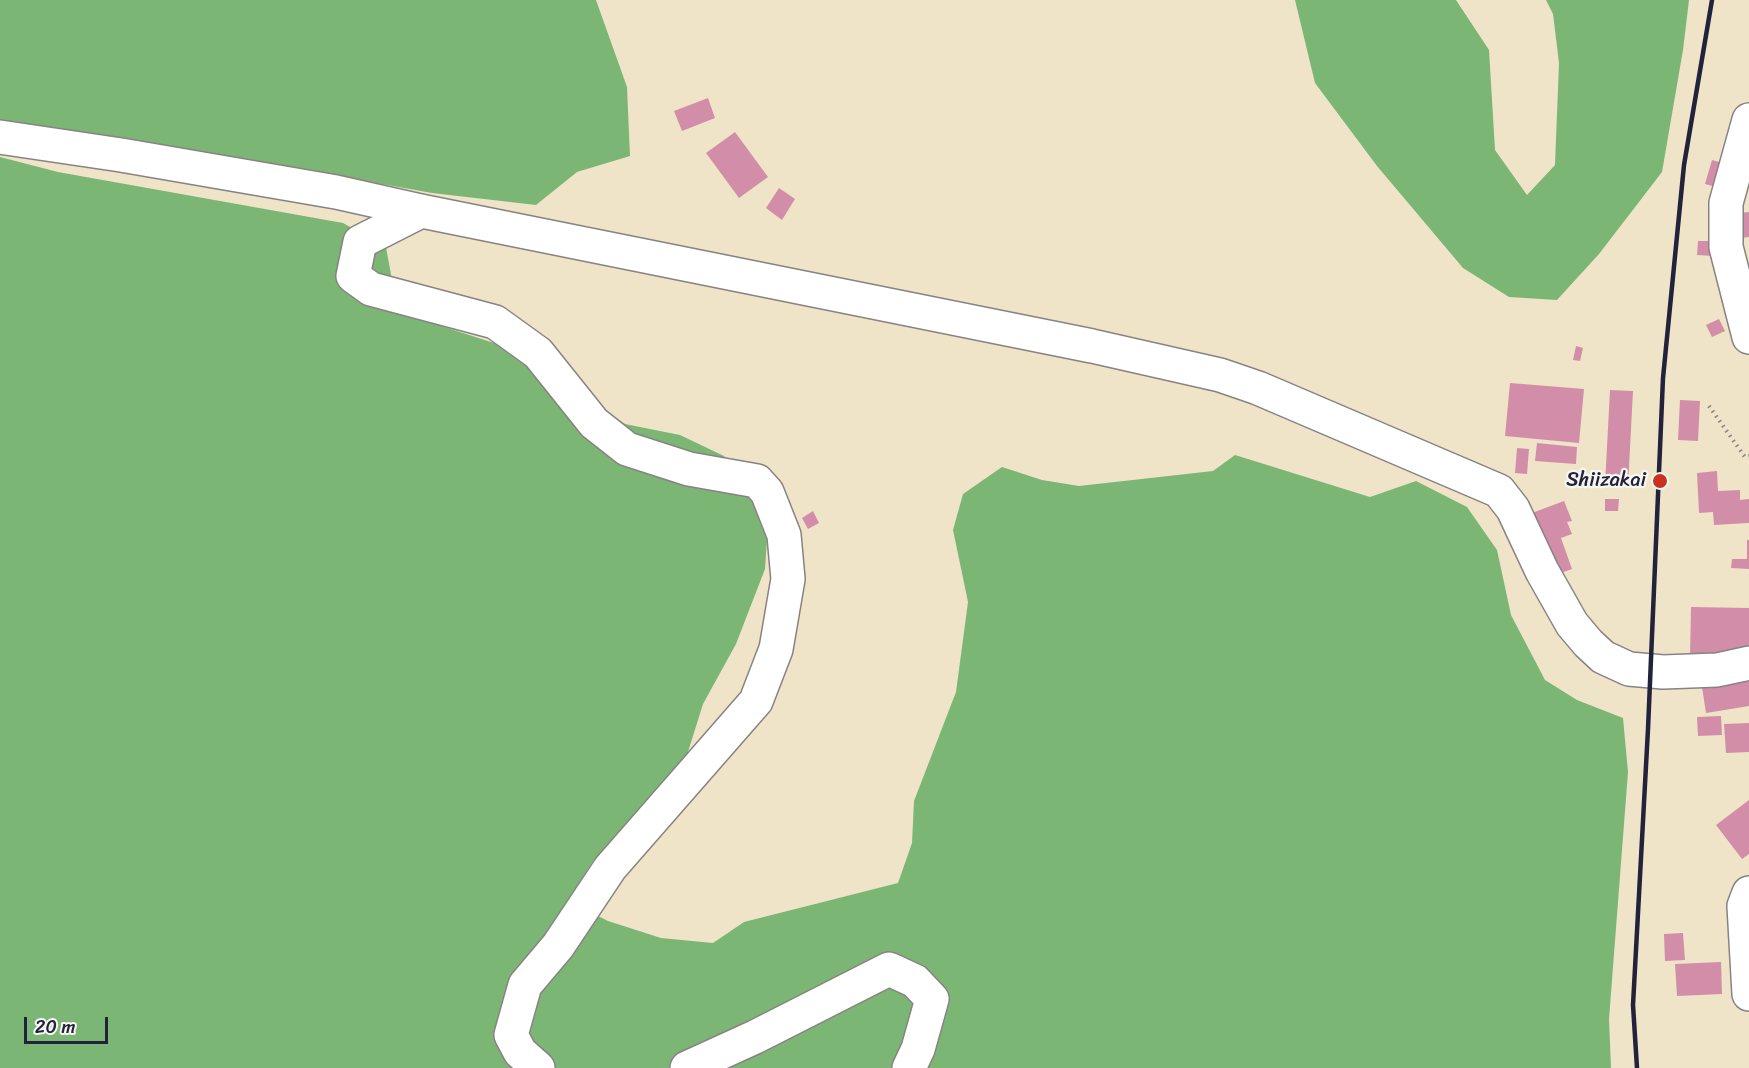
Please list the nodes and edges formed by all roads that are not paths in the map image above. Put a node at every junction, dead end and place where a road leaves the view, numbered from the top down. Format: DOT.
graph roads {
  1 [pos="1749,120"];
  2 [pos="0,137"];
  3 [pos="421,211"];
  4 [pos="1749,337"];
  5 [pos="1749,663"];
  6 [pos="1749,893"];
  7 [pos="1749,994"];
  8 [pos="538,1068"];
  9 [pos="687,1068"];
  10 [pos="909,1068"];
  1 -- 4 [label="street"];
  2 -- 3 [label="street"];
  3 -- 5 [label="street"];
  3 -- 8 [label="street"];
  6 -- 7 [label="street"];
  9 -- 10 [label="street"];
}
